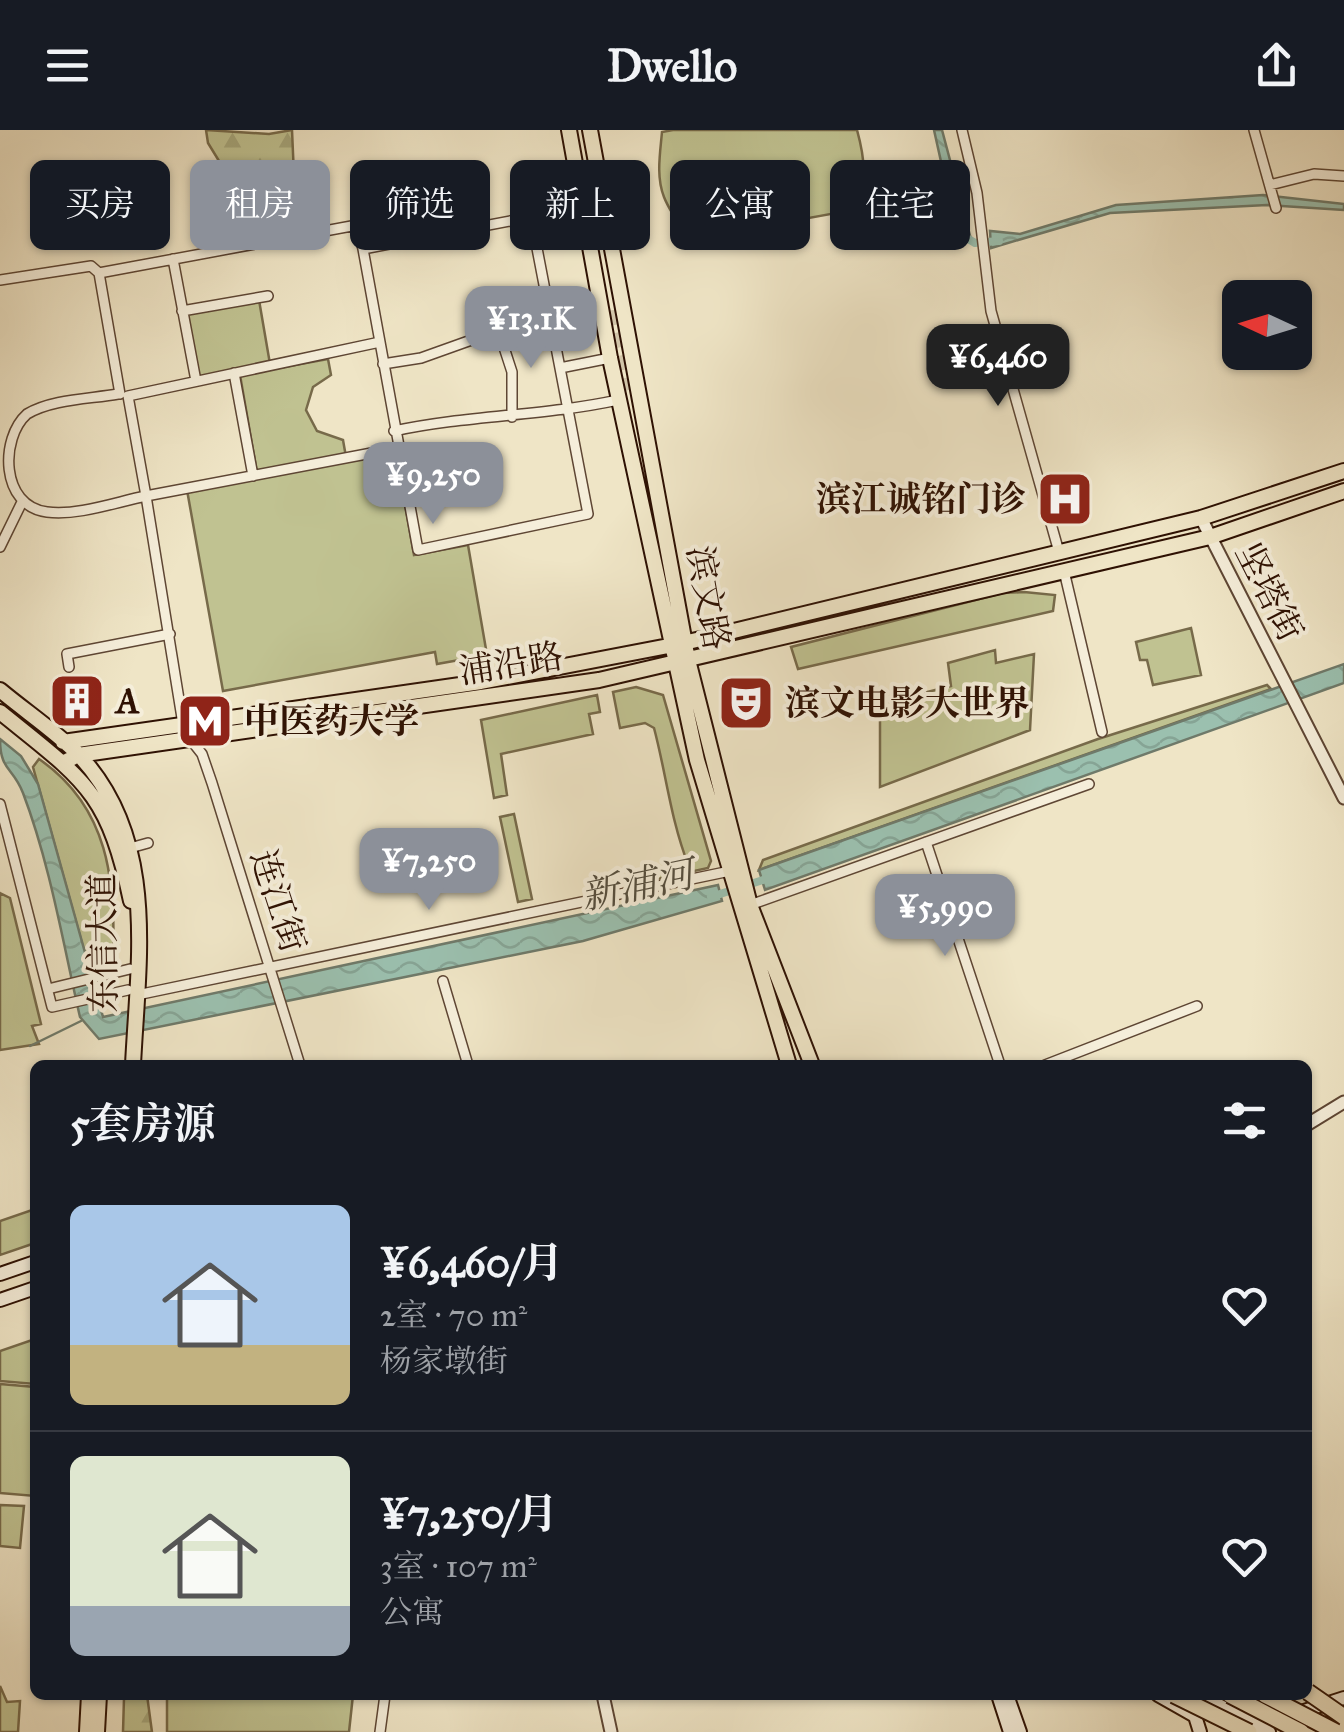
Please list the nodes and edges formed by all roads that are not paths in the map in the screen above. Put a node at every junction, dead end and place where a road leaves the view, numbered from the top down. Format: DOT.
graph roads {
  1 [pos="569,130"];
  2 [pos="590,130"];
  3 [pos="962,130"];
  4 [pos="1254,130"];
  5 [pos="1344,176"];
  6 [pos="1271,189"];
  7 [pos="1276,208"];
  8 [pos="490,225"];
  9 [pos="350,226"];
  10 [pos="363,250"];
  11 [pos="172,259"];
  12 [pos="99,273"];
  13 [pos="0,280"];
  14 [pos="268,296"];
  15 [pos="182,312"];
  16 [pos="602,313"];
  17 [pos="552,322"];
  18 [pos="500,332"];
  19 [pos="380,342"];
  20 [pos="610,358"];
  21 [pos="383,364"];
  22 [pos="560,368"];
  23 [pos="234,373"];
  24 [pos="196,382"];
  25 [pos="123,395"];
  26 [pos="618,400"];
  27 [pos="568,411"];
  28 [pos="512,417"];
  29 [pos="0,422"];
  30 [pos="9,431"];
  31 [pos="394,431"];
  32 [pos="398,448"];
  33 [pos="1344,471"];
  34 [pos="253,476"];
  35 [pos="1344,491"];
  36 [pos="146,496"];
  37 [pos="22,502"];
  38 [pos="1202,518"];
  39 [pos="1210,537"];
  40 [pos="0,547"];
  41 [pos="1059,552"];
  42 [pos="1064,571"];
  43 [pos="170,634"];
  44 [pos="677,644"];
  45 [pos="682,662"];
  46 [pos="69,667"];
  47 [pos="0,690"];
  48 [pos="0,712"];
  49 [pos="183,724"];
  50 [pos="1102,732"];
  51 [pos="210,737"];
  52 [pos="191,740"];
  53 [pos="63,742"];
  54 [pos="202,754"];
  55 [pos="78,755"];
  56 [pos="64,763"];
  57 [pos="1089,784"];
  58 [pos="1344,798"];
  59 [pos="0,804"];
  60 [pos="926,842"];
  61 [pos="148,843"];
  62 [pos="130,848"];
  63 [pos="731,865"];
  64 [pos="745,906"];
  65 [pos="130,968"];
  66 [pos="271,970"];
  67 [pos="442,981"];
  68 [pos="48,988"];
  69 [pos="132,1000"];
  70 [pos="1196,1006"];
  71 [pos="130,1036"];
  72 [pos="125,1060"];
  73 [pos="132,1060"];
  74 [pos="299,1060"];
  75 [pos="466,1060"];
  76 [pos="788,1060"];
  77 [pos="810,1060"];
  78 [pos="998,1060"];
  79 [pos="1057,1060"];
  80 [pos="1344,1102"];
  81 [pos="1312,1122"];
  82 [pos="30,1264"];
  83 [pos="0,1274"];
  84 [pos="30,1290"];
  85 [pos="0,1300"];
  86 [pos="1312,1686"];
  87 [pos="1312,1695"];
  88 [pos="1339,1699"];
  89 [pos="89,1700"];
  90 [pos="99,1700"];
  91 [pos="384,1700"];
  92 [pos="604,1700"];
  93 [pos="1000,1700"];
  94 [pos="1009,1700"];
  95 [pos="1167,1700"];
  96 [pos="1186,1700"];
  97 [pos="1202,1700"];
  98 [pos="1208,1700"];
  99 [pos="1240,1700"];
  100 [pos="1274,1700"];
  101 [pos="1280,1700"];
  102 [pos="1283,1700"];
  103 [pos="1310,1711"];
  104 [pos="1344,1716"];
  105 [pos="1278,1726"];
  106 [pos="1258,1730"];
  107 [pos="87,1732"];
  108 [pos="97,1732"];
  109 [pos="380,1732"];
  110 [pos="611,1732"];
  111 [pos="1010,1732"];
  112 [pos="1020,1732"];
  113 [pos="1200,1732"];
  114 [pos="1208,1732"];
  115 [pos="1239,1732"];
  116 [pos="1288,1732"];
  117 [pos="1301,1732"];
  118 [pos="1336,1732"];
  1 -- 16 [label="main road, 滨文路"];
  2 -- 44 [label="main road, 滨文路"];
  3 -- 41 [label="street"];
  4 -- 6 [label="street"];
  5 -- 6 [label="street"];
  6 -- 7 [label="street"];
  8 -- 17 [label="street"];
  9 -- 11 [label="street"];
  10 -- 19 [label="street"];
  11 -- 12 [label="street"];
  11 -- 15 [label="street"];
  12 -- 13 [label="street"];
  12 -- 25 [label="street"];
  14 -- 15 [label="street"];
  15 -- 24 [label="street"];
  16 -- 17 [label="street"];
  16 -- 20 [label="main road, 滨文路"];
  17 -- 18 [label="street"];
  17 -- 22 [label="street"];
  18 -- 21 [label="street"];
  18 -- 28 [label="street"];
  19 -- 21 [label="street"];
  19 -- 23 [label="street"];
  20 -- 22 [label="street"];
  20 -- 26 [label="main road, 滨文路"];
  21 -- 31 [label="street"];
  22 -- 27 [label="street"];
  23 -- 24 [label="street"];
  23 -- 34 [label="street"];
  24 -- 25 [label="street"];
  25 -- 30 [label="street"];
  25 -- 36 [label="street"];
  26 -- 27 [label="street"];
  26 -- 44 [label="main road, 滨文路"];
  27 -- 28 [label="street"];
  27 -- 32 [label="street"];
  28 -- 31 [label="street"];
  29 -- 30 [label="street"];
  30 -- 37 [label="street"];
  31 -- 32 [label="street"];
  32 -- 34 [label="street"];
  33 -- 38 [label="main road, 浦沿路"];
  34 -- 36 [label="street"];
  35 -- 39 [label="main road, 浦沿路"];
  36 -- 37 [label="street"];
  36 -- 43 [label="street"];
  37 -- 40 [label="street"];
  38 -- 39 [label="street, 坚塔街"];
  38 -- 41 [label="main road, 浦沿路"];
  39 -- 42 [label="main road, 浦沿路"];
  39 -- 58 [label="street, 坚塔街"];
  41 -- 44 [label="main road, 浦沿路"];
  42 -- 45 [label="main road, 浦沿路"];
  42 -- 50 [label="street"];
  43 -- 46 [label="street"];
  43 -- 49 [label="street"];
  44 -- 45 [label="main road, 滨文路"];
  44 -- 49 [label="main road, 浦沿路"];
  45 -- 51 [label="main road, 浦沿路"];
  45 -- 63 [label="main road, 滨文路"];
  47 -- 53 [label="main road, 东信大道"];
  48 -- 56 [label="main road, 东信大道"];
  49 -- 53 [label="main road, 浦沿路"];
  51 -- 52 [label="main road, 浦沿路"];
  51 -- 54 [label="street"];
  52 -- 54 [label="street, 连江街"];
  52 -- 55 [label="main road, 浦沿路"];
  53 -- 55 [label="main road, 东信大道"];
  53 -- 56 [label="main road"];
  54 -- 66 [label="street, 连江街"];
  55 -- 56 [label="main road, 浦沿路"];
  55 -- 62 [label="main road, 东信大道"];
  56 -- 65 [label="main road, 东信大道"];
  57 -- 60 [label="street"];
  59 -- 68 [label="street"];
  60 -- 64 [label="street"];
  60 -- 78 [label="street"];
  61 -- 62 [label="street"];
  62 -- 69 [label="main road, 东信大道"];
  63 -- 64 [label="main road, 滨文路"];
  63 -- 66 [label="street"];
  64 -- 76 [label="main road, 滨文路"];
  64 -- 77 [label="main road, 滨文路"];
  65 -- 68 [label="street"];
  65 -- 69 [label="main road, 东信大道"];
  66 -- 69 [label="street"];
  66 -- 74 [label="street, 连江街"];
  67 -- 75 [label="street"];
  68 -- 69 [label="street"];
  69 -- 71 [label="main road, 东信大道"];
  70 -- 79 [label="street"];
  71 -- 72 [label="main road, 东信大道"];
  71 -- 73 [label="main road, 东信大道"];
  80 -- 81 [label="street"];
  82 -- 83 [label="main road"];
  84 -- 85 [label="main road"];
  86 -- 88 [label="main road"];
  87 -- 104 [label="highway, bridge"];
  88 -- 103 [label="main road"];
  89 -- 107 [label="main road"];
  90 -- 108 [label="main road"];
  91 -- 109 [label="street"];
  92 -- 110 [label="street"];
  93 -- 111 [label="main road"];
  94 -- 112 [label="main road"];
  95 -- 113 [label="main road"];
  96 -- 106 [label="highway, bridge"];
  97 -- 114 [label="main road"];
  98 -- 106 [label="main road"];
  99 -- 117 [label="highway, bridge"];
  100 -- 105 [label="main road"];
  101 -- 118 [label="highway, bridge"];
  102 -- 103 [label="main road"];
  103 -- 105 [label="main road"];
  104 -- 116 [label="main road"];
  105 -- 106 [label="main road"];
  106 -- 115 [label="main road"];
}
